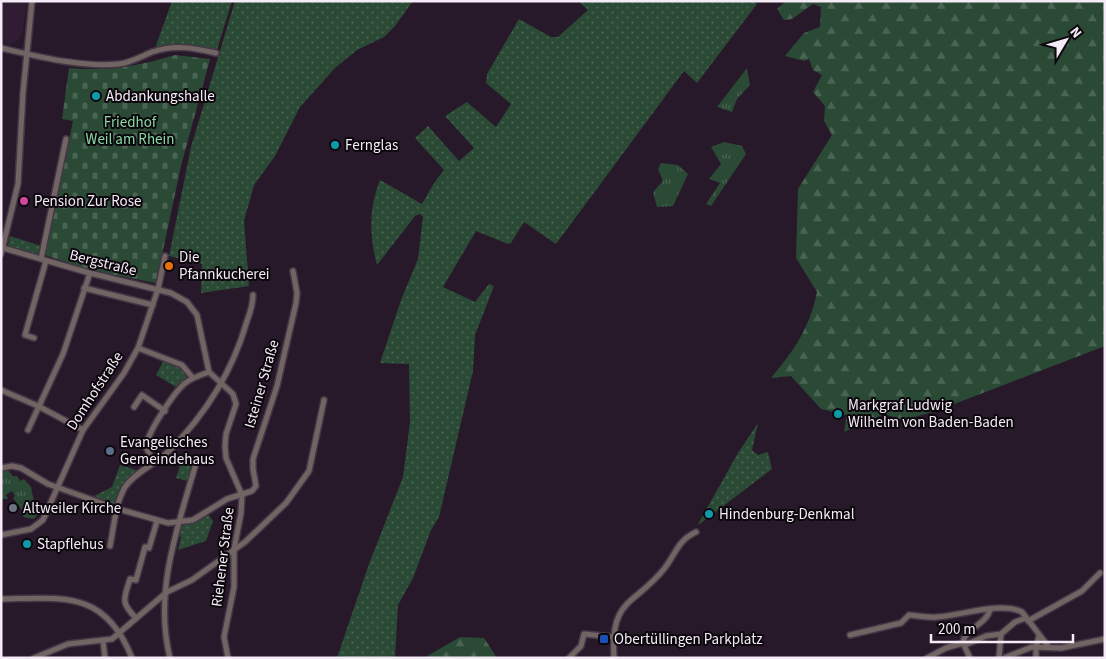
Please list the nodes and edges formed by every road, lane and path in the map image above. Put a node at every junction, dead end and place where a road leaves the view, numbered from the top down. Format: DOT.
graph roads {
  1 [pos="32,1"];
  2 [pos="1,48"];
  3 [pos="27,54"];
  4 [pos="216,54"];
  5 [pos="66,139"];
  6 [pos="1,224"];
  7 [pos="8,225"];
  8 [pos="3,248"];
  9 [pos="1,254"];
  10 [pos="166,256"];
  11 [pos="43,260"];
  12 [pos="293,271"];
  13 [pos="90,273"];
  14 [pos="84,288"];
  15 [pos="158,289"];
  16 [pos="253,295"];
  17 [pos="153,305"];
  18 [pos="34,338"];
  19 [pos="138,348"];
  20 [pos="209,372"];
  21 [pos="193,378"];
  22 [pos="220,384"];
  23 [pos="1,390"];
  24 [pos="324,400"];
  25 [pos="38,406"];
  26 [pos="134,407"];
  27 [pos="165,411"];
  28 [pos="28,430"];
  29 [pos="83,430"];
  30 [pos="197,460"];
  31 [pos="154,463"];
  32 [pos="1,468"];
  33 [pos="58,484"];
  34 [pos="242,495"];
  35 [pos="118,509"];
  36 [pos="157,521"];
  37 [pos="179,523"];
  38 [pos="696,532"];
  39 [pos="1,535"];
  40 [pos="110,546"];
  41 [pos="234,549"];
  42 [pos="1100,573"];
  43 [pos="167,592"];
  44 [pos="1,599"];
  45 [pos="990,610"];
  46 [pos="136,618"];
  47 [pos="1027,620"];
  48 [pos="121,634"];
  49 [pos="1001,634"];
  50 [pos="850,635"];
  51 [pos="1039,636"];
  52 [pos="613,637"];
  53 [pos="1104,639"];
  54 [pos="103,641"];
  55 [pos="964,644"];
  56 [pos="1048,646"];
  57 [pos="1036,647"];
  58 [pos="34,658"];
  59 [pos="105,658"];
  60 [pos="132,658"];
  61 [pos="170,658"];
  62 [pos="228,658"];
  63 [pos="569,658"];
  64 [pos="614,658"];
  65 [pos="927,658"];
  66 [pos="970,658"];
  67 [pos="999,658"];
  68 [pos="1004,658"];
  69 [pos="1036,658"];
  1 -- 3 [label="street"];
  2 -- 3 [label="street"];
  3 -- 4 [label="street"];
  3 -- 7 [label="street"];
  5 -- 11 [label="street"];
  6 -- 7 [label="street"];
  7 -- 8 [label="street"];
  8 -- 9 [label="street"];
  8 -- 11 [label="street, Bergstraße"];
  10 -- 15 [label="street, Domhofstraße"];
  11 -- 13 [label="street, Bergstraße"];
  11 -- 18 [label="street"];
  12 -- 34 [label="street, Isteiner Straße"];
  13 -- 14 [label="street"];
  13 -- 15 [label="street, Bergstraße"];
  14 -- 17 [label="street, Bergstraße"];
  14 -- 25 [label="street"];
  15 -- 17 [label="street, Domhofstraße"];
  15 -- 20 [label="street"];
  16 -- 22 [label="street"];
  17 -- 19 [label="street, Domhofstraße"];
  19 -- 21 [label="street"];
  19 -- 29 [label="street, Domhofstraße"];
  20 -- 21 [label="street"];
  20 -- 22 [label="street, Riehener Straße"];
  21 -- 27 [label="street"];
  22 -- 31 [label="street"];
  22 -- 34 [label="street, Riehener Straße"];
  23 -- 25 [label="street"];
  24 -- 41 [label="street"];
  25 -- 28 [label="street"];
  25 -- 29 [label="street"];
  26 -- 27 [label="street"];
  27 -- 31 [label="street"];
  29 -- 33 [label="street, Domhofstraße"];
  30 -- 37 [label="street"];
  31 -- 35 [label="street"];
  32 -- 33 [label="street"];
  33 -- 35 [label="street"];
  33 -- 39 [label="street, Domhofstraße"];
  34 -- 37 [label="street"];
  34 -- 41 [label="street, Riehener Straße"];
  35 -- 36 [label="street"];
  35 -- 40 [label="street"];
  36 -- 37 [label="street"];
  36 -- 46 [label="street"];
  37 -- 43 [label="street"];
  38 -- 52 [label="street"];
  41 -- 43 [label="street"];
  41 -- 62 [label="street, Riehener Straße"];
  42 -- 47 [label="street"];
  43 -- 46 [label="street"];
  43 -- 61 [label="street"];
  44 -- 48 [label="street"];
  45 -- 47 [label="street"];
  45 -- 50 [label="street"];
  45 -- 55 [label="street"];
  46 -- 48 [label="street"];
  47 -- 49 [label="street"];
  47 -- 51 [label="street"];
  48 -- 54 [label="street"];
  48 -- 60 [label="street"];
  49 -- 55 [label="street"];
  49 -- 67 [label="street"];
  51 -- 56 [label="street"];
  51 -- 57 [label="street"];
  52 -- 63 [label="street"];
  52 -- 64 [label="street"];
  53 -- 56 [label="street"];
  54 -- 58 [label="street"];
  54 -- 59 [label="street"];
  55 -- 65 [label="street"];
  55 -- 66 [label="street"];
  56 -- 57 [label="street"];
  57 -- 68 [label="street"];
  57 -- 69 [label="street"];
}
